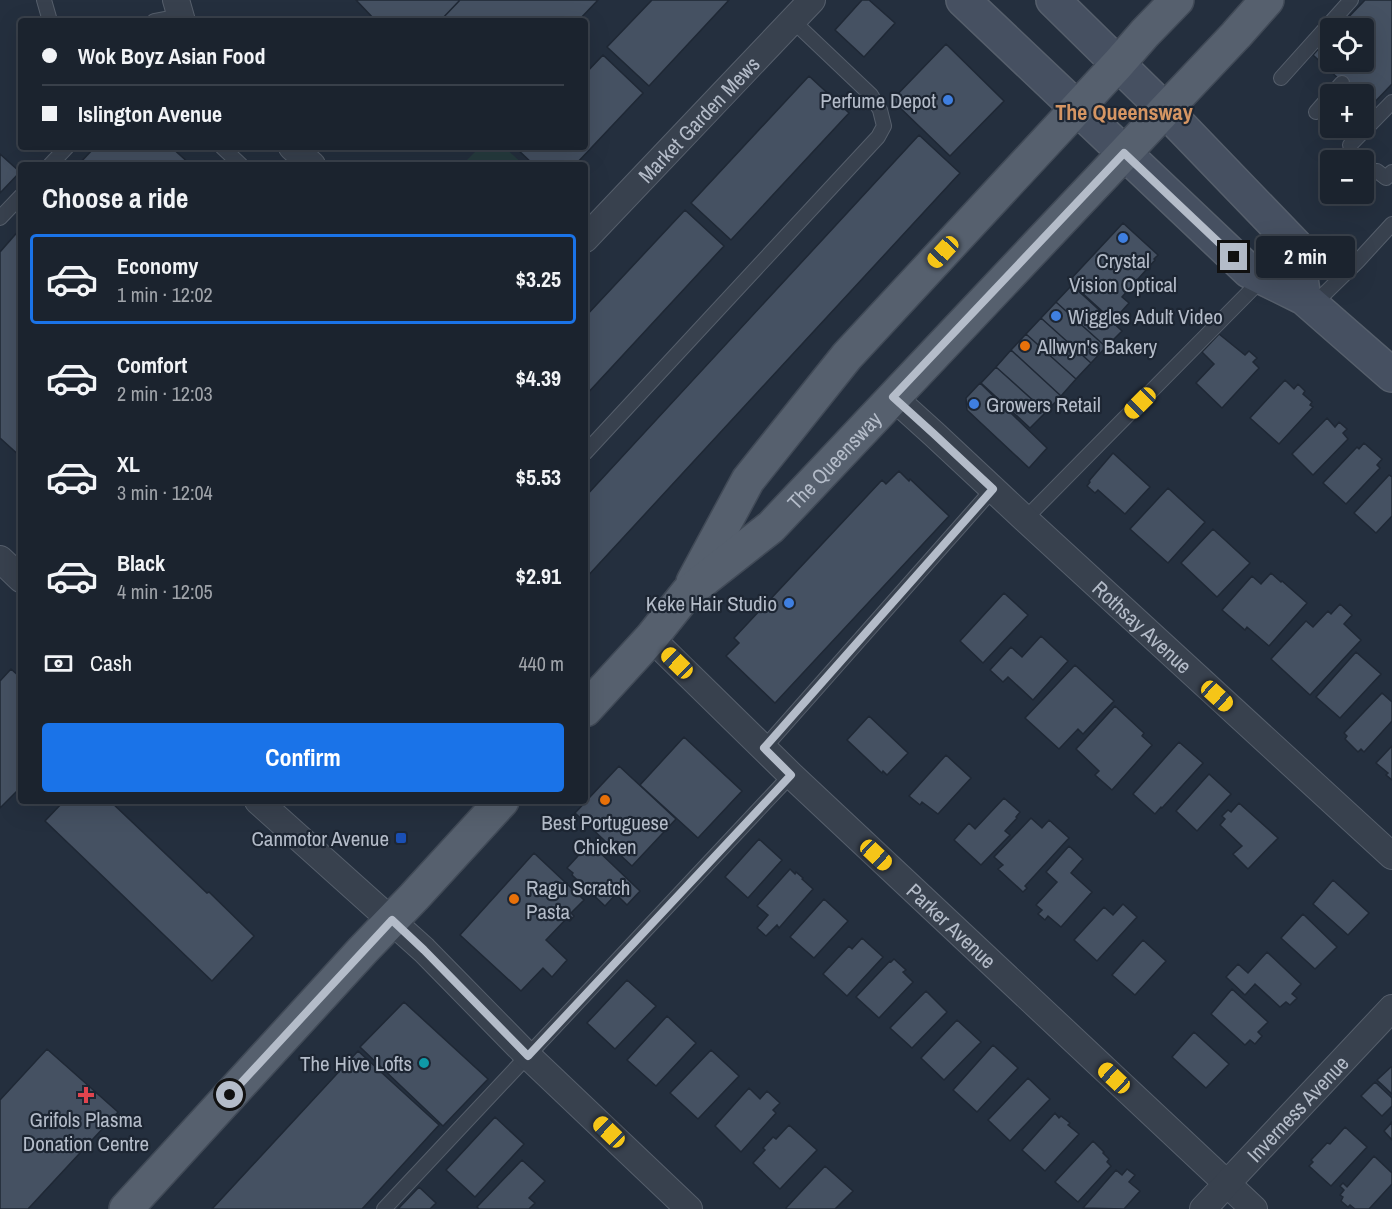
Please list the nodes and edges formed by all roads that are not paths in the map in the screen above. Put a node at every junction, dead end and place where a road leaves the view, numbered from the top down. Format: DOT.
graph roads {
  1 [pos="44,0"];
  2 [pos="812,0"];
  3 [pos="963,0"];
  4 [pos="1053,0"];
  5 [pos="1177,0"];
  6 [pos="1267,0"];
  7 [pos="1351,0"];
  8 [pos="179,12"];
  9 [pos="49,18"];
  10 [pos="162,18"];
  11 [pos="793,21"];
  12 [pos="1118,64"];
  13 [pos="1281,78"];
  14 [pos="1392,102"];
  15 [pos="1077,107"];
  16 [pos="1320,107"];
  17 [pos="1165,110"];
  18 [pos="1316,112"];
  19 [pos="1350,145"];
  20 [pos="64,150"];
  21 [pos="225,150"];
  22 [pos="295,150"];
  23 [pos="1124,153"];
  24 [pos="53,162"];
  25 [pos="238,162"];
  26 [pos="309,162"];
  27 [pos="1377,171"];
  28 [pos="1392,172"];
  29 [pos="18,199"];
  30 [pos="0,218"];
  31 [pos="1392,224"];
  32 [pos="588,236"];
  33 [pos="1263,278"];
  34 [pos="1308,302"];
  35 [pos="1392,375"];
  36 [pos="893,397"];
  37 [pos="588,450"];
  38 [pos="993,489"];
  39 [pos="1025,519"];
  40 [pos="0,559"];
  41 [pos="18,576"];
  42 [pos="687,593"];
  43 [pos="651,638"];
  44 [pos="588,707"];
  45 [pos="764,748"];
  46 [pos="791,775"];
  47 [pos="261,804"];
  48 [pos="499,804"];
  49 [pos="1392,856"];
  50 [pos="392,920"];
  51 [pos="1392,1008"];
  52 [pos="528,1056"];
  53 [pos="1226,1184"];
  54 [pos="126,1209"];
  55 [pos="384,1209"];
  56 [pos="689,1209"];
  57 [pos="1203,1209"];
  58 [pos="1254,1209"];
  1 -- 9 [label="lane"];
  2 -- 11 [label="street, Market Garden Mews"];
  3 -- 15 [label="main road"];
  4 -- 12 [label="main road"];
  5 -- 12 [label="main road, The Queensway"];
  6 -- 17 [label="main road, The Queensway"];
  7 -- 13 [label="lane"];
  8 -- 10 [label="lane"];
  11 -- 32 [label="street, Market Garden Mews"];
  11 -- 37 [label="lane"];
  12 -- 15 [label="main road, The Queensway"];
  12 -- 17 [label="main road"];
  14 -- 19 [label="lane"];
  15 -- 23 [label="main road"];
  15 -- 42 [label="main road, The Queensway"];
  16 -- 18 [label="lane"];
  17 -- 23 [label="main road, The Queensway"];
  17 -- 34 [label="main road"];
  20 -- 24 [label="lane"];
  21 -- 25 [label="lane"];
  22 -- 26 [label="street"];
  23 -- 33 [label="main road"];
  23 -- 36 [label="main road, The Queensway"];
  27 -- 28 [label="lane"];
  29 -- 30 [label="lane"];
  31 -- 34 [label="lane"];
  33 -- 34 [label="main road"];
  33 -- 39 [label="lane"];
  34 -- 35 [label="main road"];
  36 -- 38 [label="street, Rothsay Avenue"];
  36 -- 42 [label="main road, The Queensway"];
  38 -- 39 [label="street, Rothsay Avenue"];
  38 -- 45 [label="lane"];
  39 -- 49 [label="street, Rothsay Avenue"];
  40 -- 41 [label="street"];
  42 -- 43 [label="main road, The Queensway"];
  43 -- 44 [label="main road, The Queensway"];
  43 -- 45 [label="street, Parker Avenue"];
  45 -- 46 [label="street, Parker Avenue"];
  46 -- 52 [label="lane"];
  46 -- 53 [label="street, Parker Avenue"];
  47 -- 50 [label="street"];
  48 -- 50 [label="main road"];
  50 -- 52 [label="street"];
  50 -- 54 [label="main road"];
  51 -- 53 [label="street, Inverness Avenue"];
  52 -- 55 [label="lane"];
  52 -- 56 [label="street"];
  53 -- 57 [label="street, Inverness Avenue"];
  53 -- 58 [label="street, Parker Avenue"];
}
